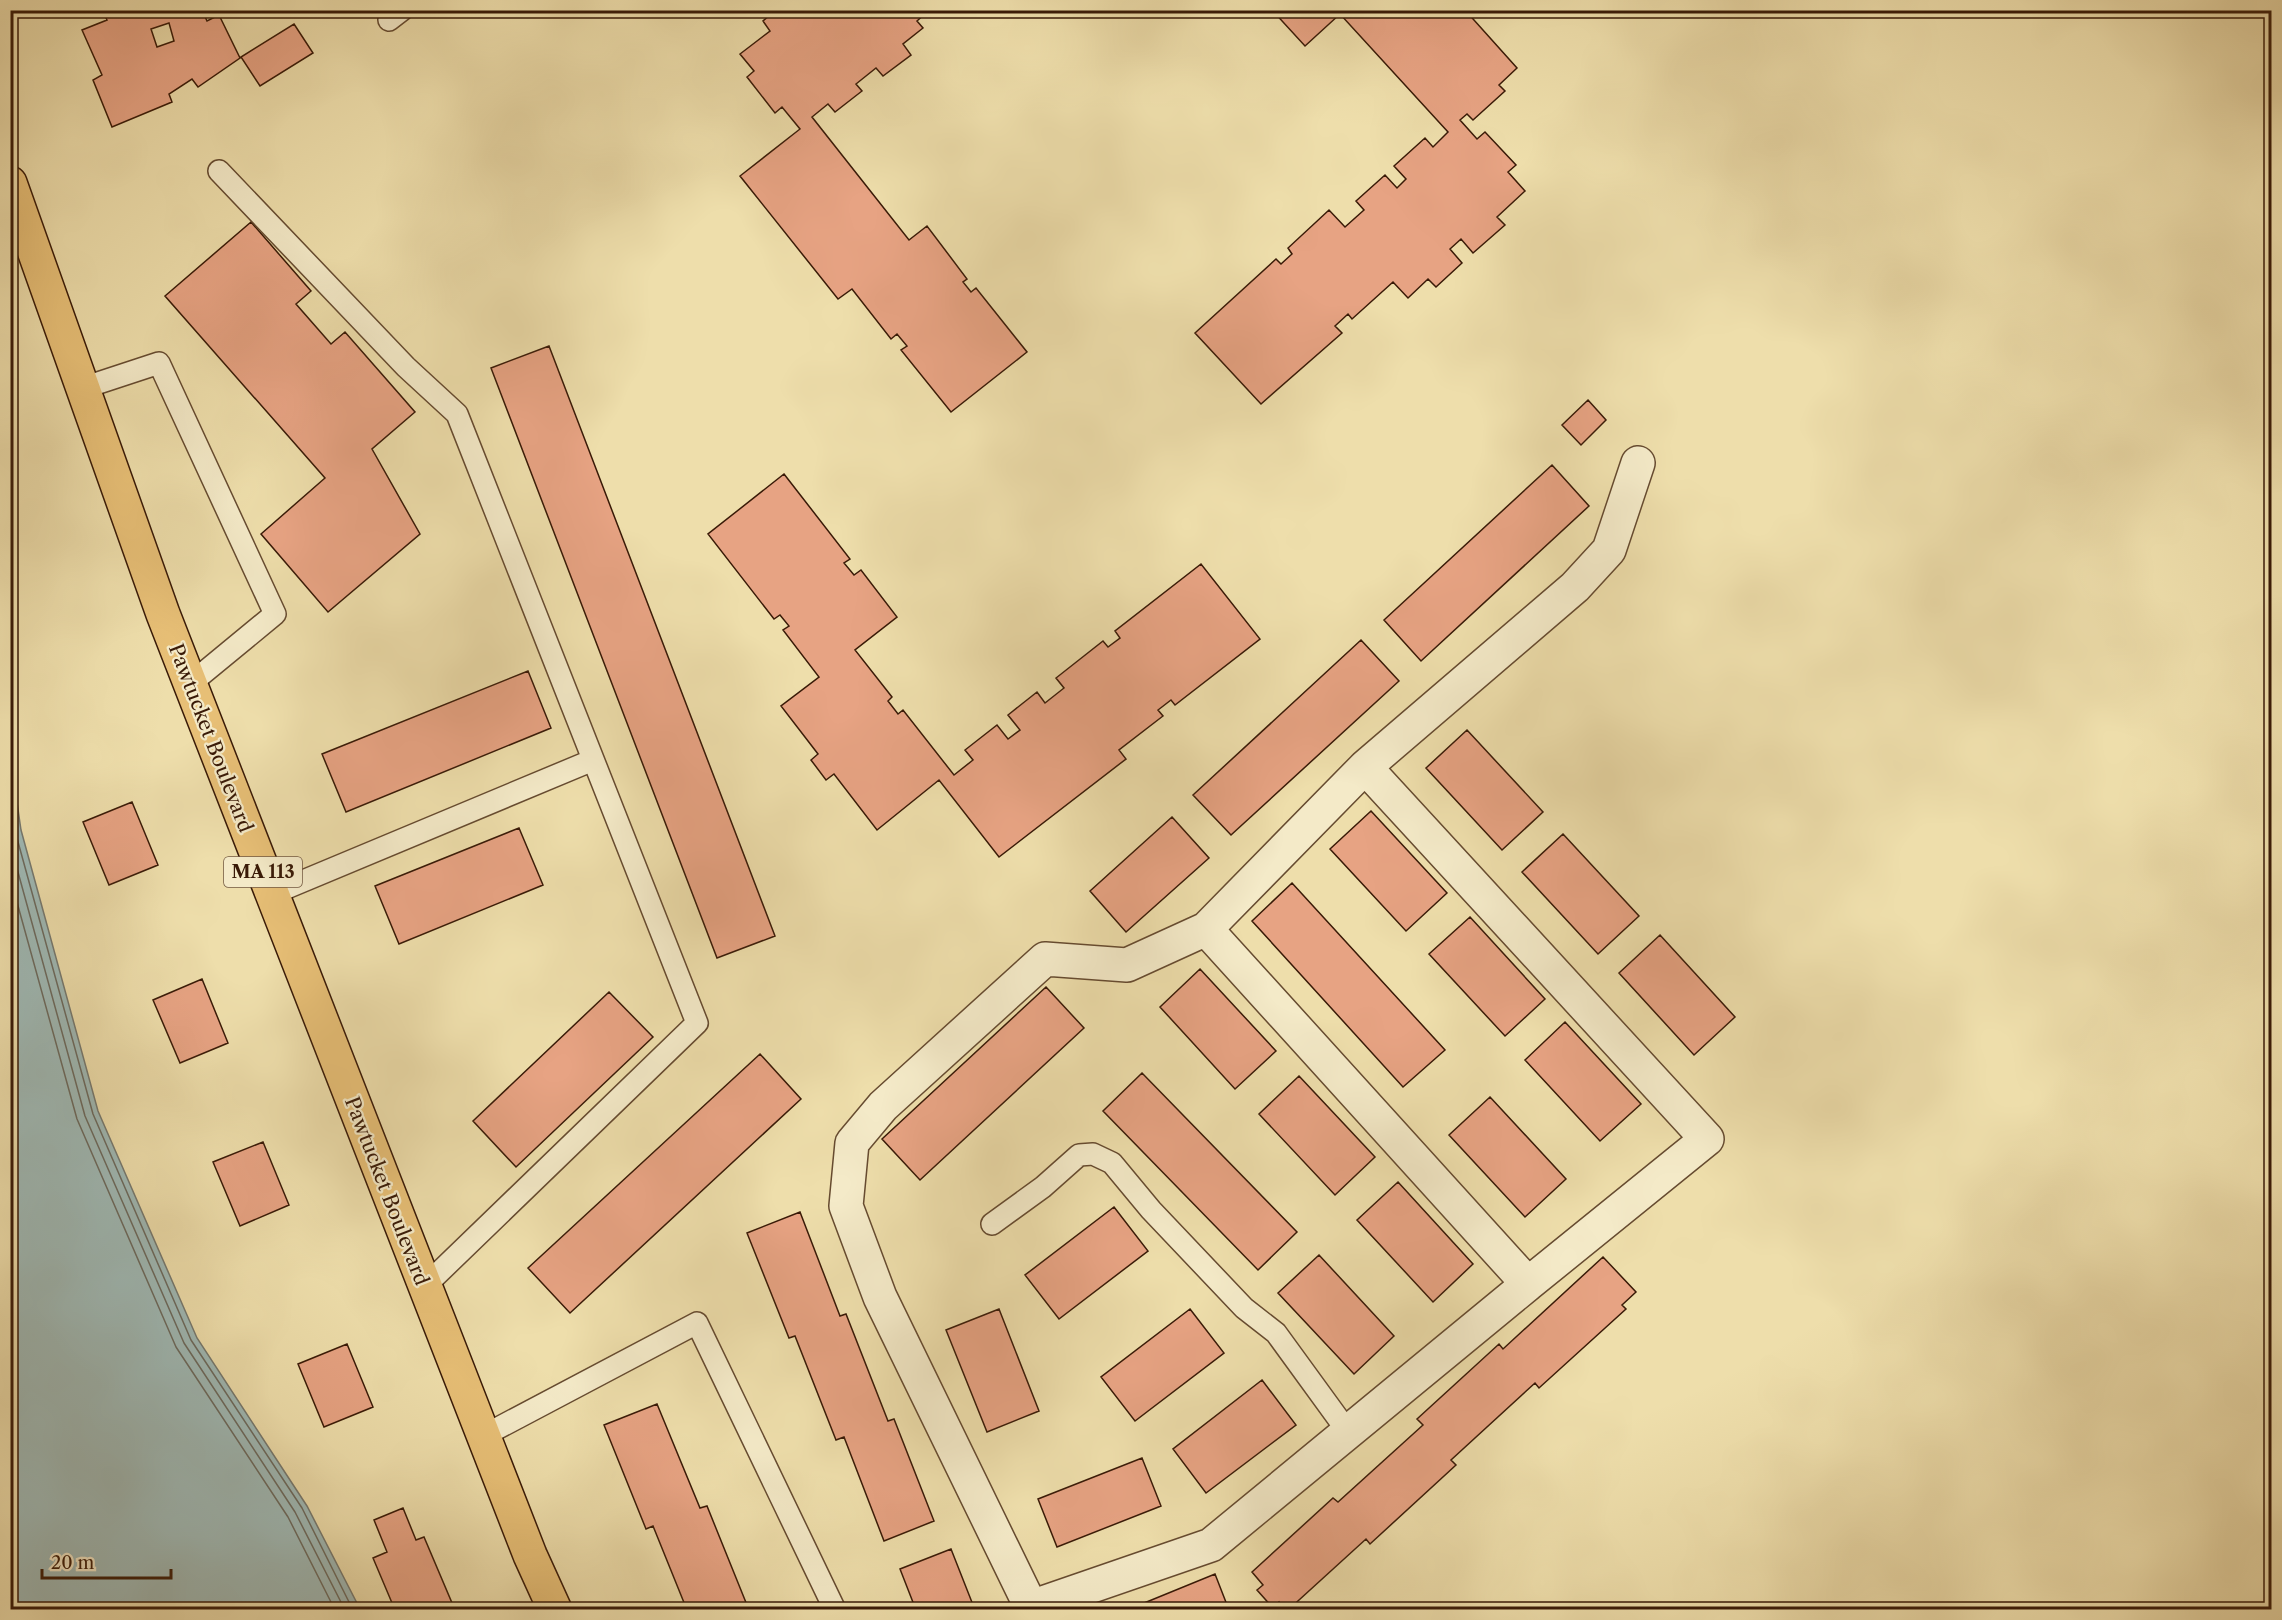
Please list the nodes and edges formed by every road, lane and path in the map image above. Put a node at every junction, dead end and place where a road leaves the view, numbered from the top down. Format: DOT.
graph roads {
  1 [pos="219,171"];
  2 [pos="10,183"];
  3 [pos="83,388"];
  4 [pos="1638,463"];
  5 [pos="190,684"];
  6 [pos="593,760"];
  7 [pos="1365,767"];
  8 [pos="272,894"];
  9 [pos="1206,929"];
  10 [pos="992,1224"];
  11 [pos="1528,1284"];
  12 [pos="425,1286"];
  13 [pos="1348,1432"];
  14 [pos="483,1436"];
  15 [pos="530,1555"];
  16 [pos="1032,1608"];
  17 [pos="544,1610"];
  18 [pos="555,1610"];
  19 [pos="835,1610"];
  1 -- 6 [label="lane"];
  2 -- 3 [label="main road, Pawtucket Boulevard / MA 113"];
  3 -- 5 [label="main road, Pawtucket Boulevard / MA 113"];
  3 -- 5 [label="lane"];
  4 -- 7 [label="street"];
  5 -- 8 [label="main road, Pawtucket Boulevard / MA 113"];
  6 -- 8 [label="lane"];
  6 -- 12 [label="lane"];
  7 -- 9 [label="street"];
  7 -- 11 [label="street"];
  8 -- 12 [label="main road, Pawtucket Boulevard / MA 113"];
  9 -- 11 [label="street"];
  9 -- 16 [label="street"];
  10 -- 13 [label="lane"];
  11 -- 13 [label="street"];
  12 -- 14 [label="main road, Pawtucket Boulevard / MA 113"];
  13 -- 16 [label="street"];
  14 -- 15 [label="main road, Pawtucket Boulevard / MA 113"];
  14 -- 19 [label="lane"];
  15 -- 17 [label="main road, Pawtucket Boulevard / MA 113"];
  15 -- 18 [label="main road, Pawtucket Boulevard / MA 113"];
}
